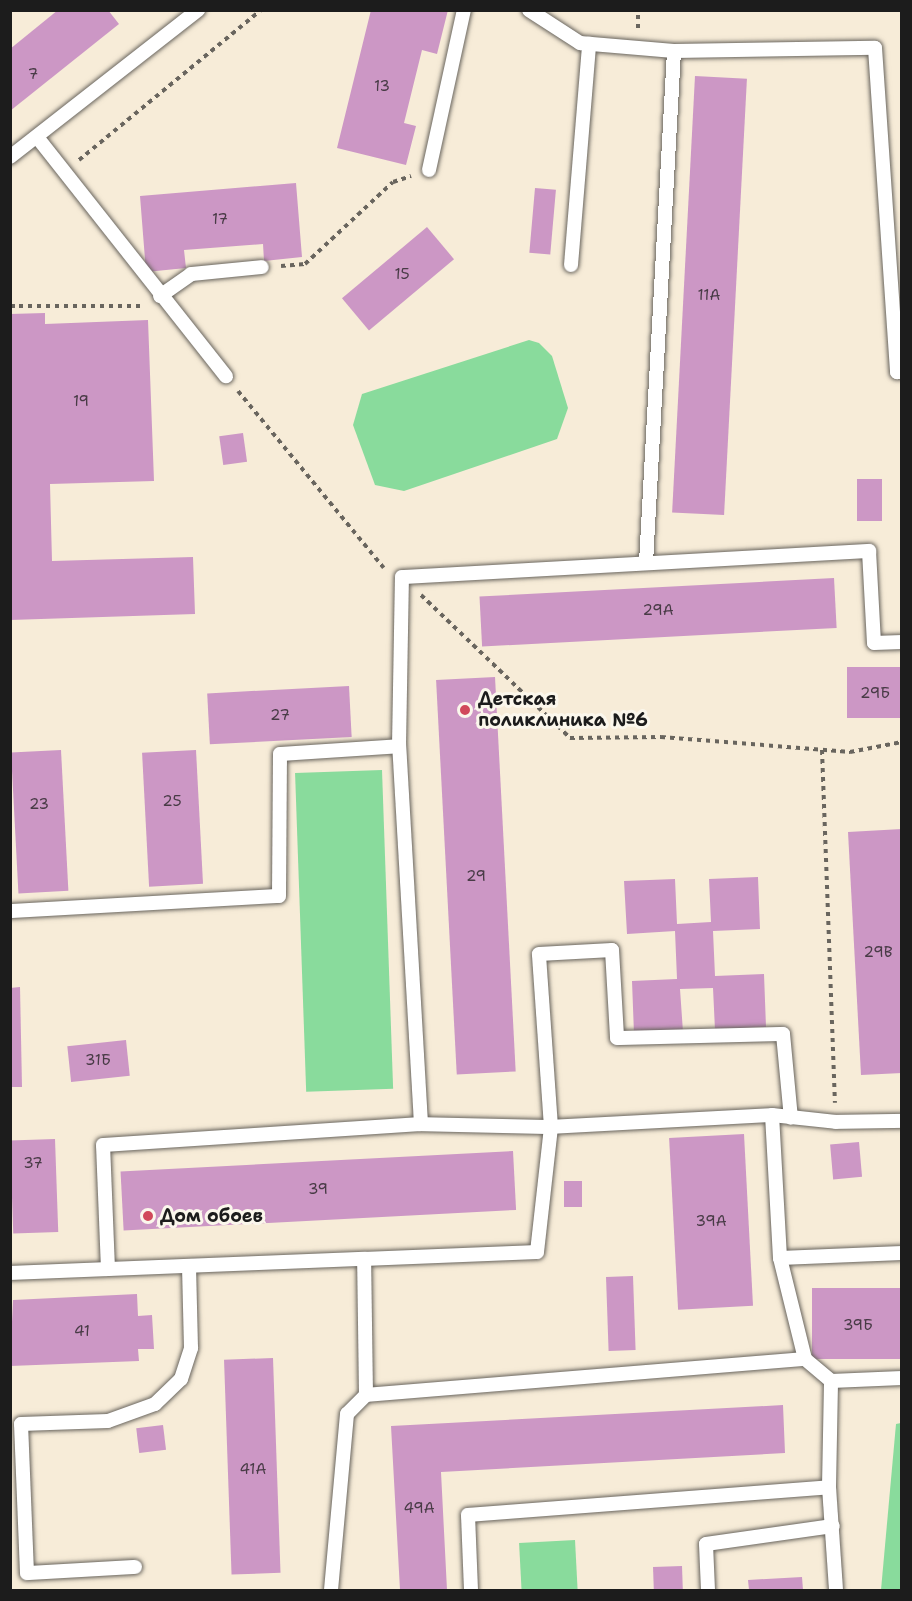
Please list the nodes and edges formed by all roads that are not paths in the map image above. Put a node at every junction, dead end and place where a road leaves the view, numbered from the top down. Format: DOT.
graph roads {
  1 [pos="198,10"];
  2 [pos="464,10"];
  3 [pos="530,10"];
  4 [pos="589,44"];
  5 [pos="674,51"];
  6 [pos="38,136"];
  7 [pos="10,158"];
  8 [pos="429,170"];
  9 [pos="571,265"];
  10 [pos="262,267"];
  11 [pos="160,296"];
  12 [pos="902,372"];
  13 [pos="226,376"];
  14 [pos="646,563"];
  15 [pos="902,642"];
  16 [pos="399,746"];
  17 [pos="10,911"];
  18 [pos="772,1115"];
  19 [pos="791,1118"];
  20 [pos="902,1121"];
  21 [pos="421,1124"];
  22 [pos="551,1126"];
  23 [pos="902,1253"];
  24 [pos="780,1258"];
  25 [pos="364,1259"];
  26 [pos="189,1266"];
  27 [pos="108,1269"];
  28 [pos="10,1273"];
  29 [pos="805,1359"];
  30 [pos="902,1378"];
  31 [pos="831,1381"];
  32 [pos="366,1395"];
  33 [pos="829,1487"];
  34 [pos="833,1526"];
  35 [pos="135,1567"];
  36 [pos="331,1590"];
  37 [pos="471,1590"];
  38 [pos="708,1590"];
  39 [pos="836,1590"];
  1 -- 6 [label="lane"];
  2 -- 8 [label="lane"];
  3 -- 4 [label="lane"];
  4 -- 5 [label="lane"];
  4 -- 9 [label="lane"];
  5 -- 12 [label="lane"];
  5 -- 14 [label="lane"];
  6 -- 7 [label="lane"];
  6 -- 11 [label="lane"];
  10 -- 11 [label="lane"];
  11 -- 13 [label="lane"];
  14 -- 15 [label="lane"];
  14 -- 16 [label="lane"];
  16 -- 17 [label="lane"];
  16 -- 21 [label="lane"];
  18 -- 19 [label="lane"];
  18 -- 22 [label="lane"];
  18 -- 24 [label="lane"];
  19 -- 20 [label="lane"];
  19 -- 22 [label="lane"];
  21 -- 22 [label="lane"];
  21 -- 27 [label="lane"];
  22 -- 25 [label="lane"];
  23 -- 24 [label="lane"];
  24 -- 29 [label="lane"];
  25 -- 26 [label="lane"];
  25 -- 32 [label="lane"];
  26 -- 27 [label="lane"];
  26 -- 35 [label="lane"];
  27 -- 28 [label="lane"];
  29 -- 31 [label="lane"];
  29 -- 32 [label="lane"];
  30 -- 31 [label="lane"];
  31 -- 33 [label="lane"];
  32 -- 36 [label="lane"];
  33 -- 34 [label="lane"];
  33 -- 37 [label="lane"];
  34 -- 38 [label="lane"];
  34 -- 39 [label="lane"];
}
